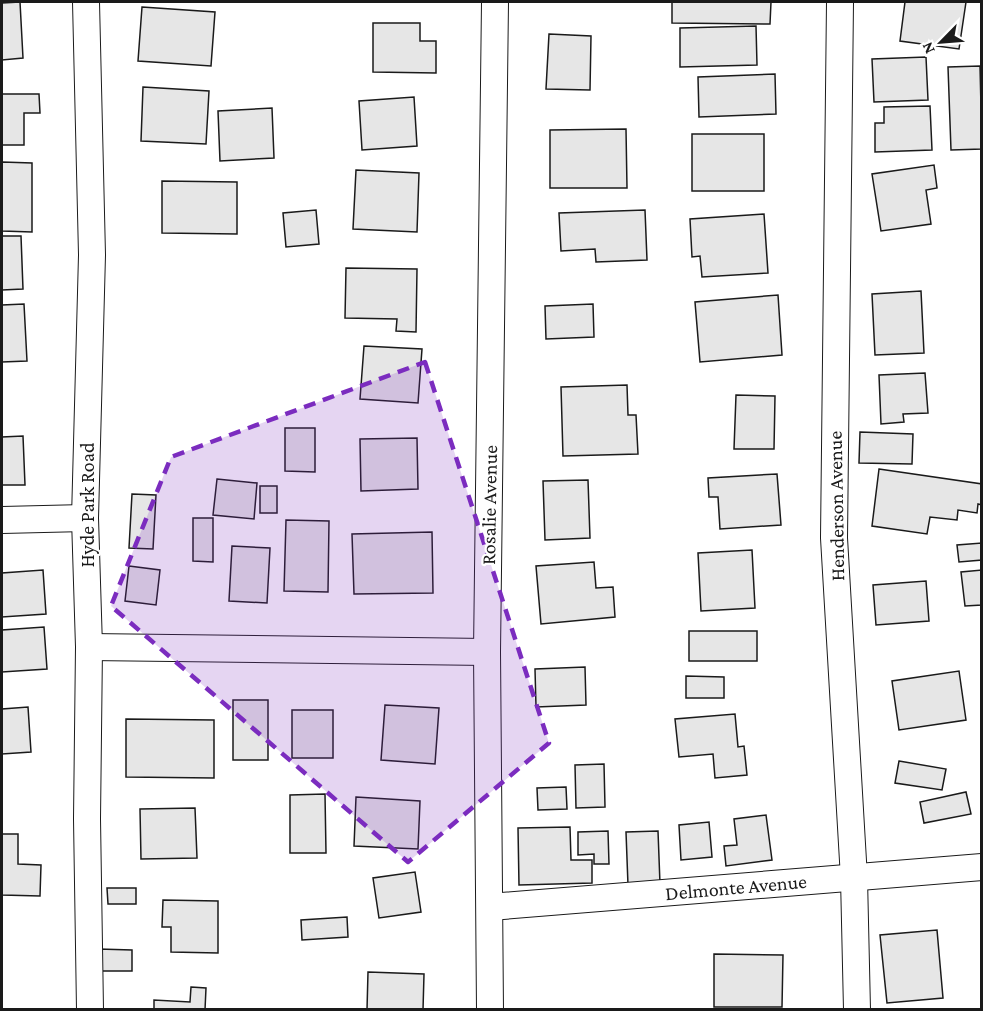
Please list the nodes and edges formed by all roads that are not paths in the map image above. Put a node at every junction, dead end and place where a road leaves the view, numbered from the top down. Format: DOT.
graph roads {
  1 [pos="86,2"];
  2 [pos="495,2"];
  3 [pos="840,2"];
  4 [pos="85,518"];
  5 [pos="2,520"];
  6 [pos="89,647"];
  7 [pos="487,652"];
  8 [pos="981,867"];
  9 [pos="854,878"];
  10 [pos="490,907"];
  11 [pos="90,1010"];
  12 [pos="490,1010"];
  13 [pos="857,1010"];
  1 -- 4 [label="street, Hyde Park Road"];
  2 -- 7 [label="street, Rosalie Avenue"];
  3 -- 9 [label="street, Henderson Avenue"];
  4 -- 5 [label="street"];
  4 -- 6 [label="street, Hyde Park Road"];
  6 -- 7 [label="street"];
  6 -- 11 [label="street, Hyde Park Road"];
  7 -- 10 [label="street, Rosalie Avenue"];
  8 -- 9 [label="street, Delmonte Avenue"];
  9 -- 10 [label="street, Delmonte Avenue"];
  9 -- 13 [label="street, Henderson Avenue"];
  10 -- 12 [label="street, Rosalie Avenue"];
}
